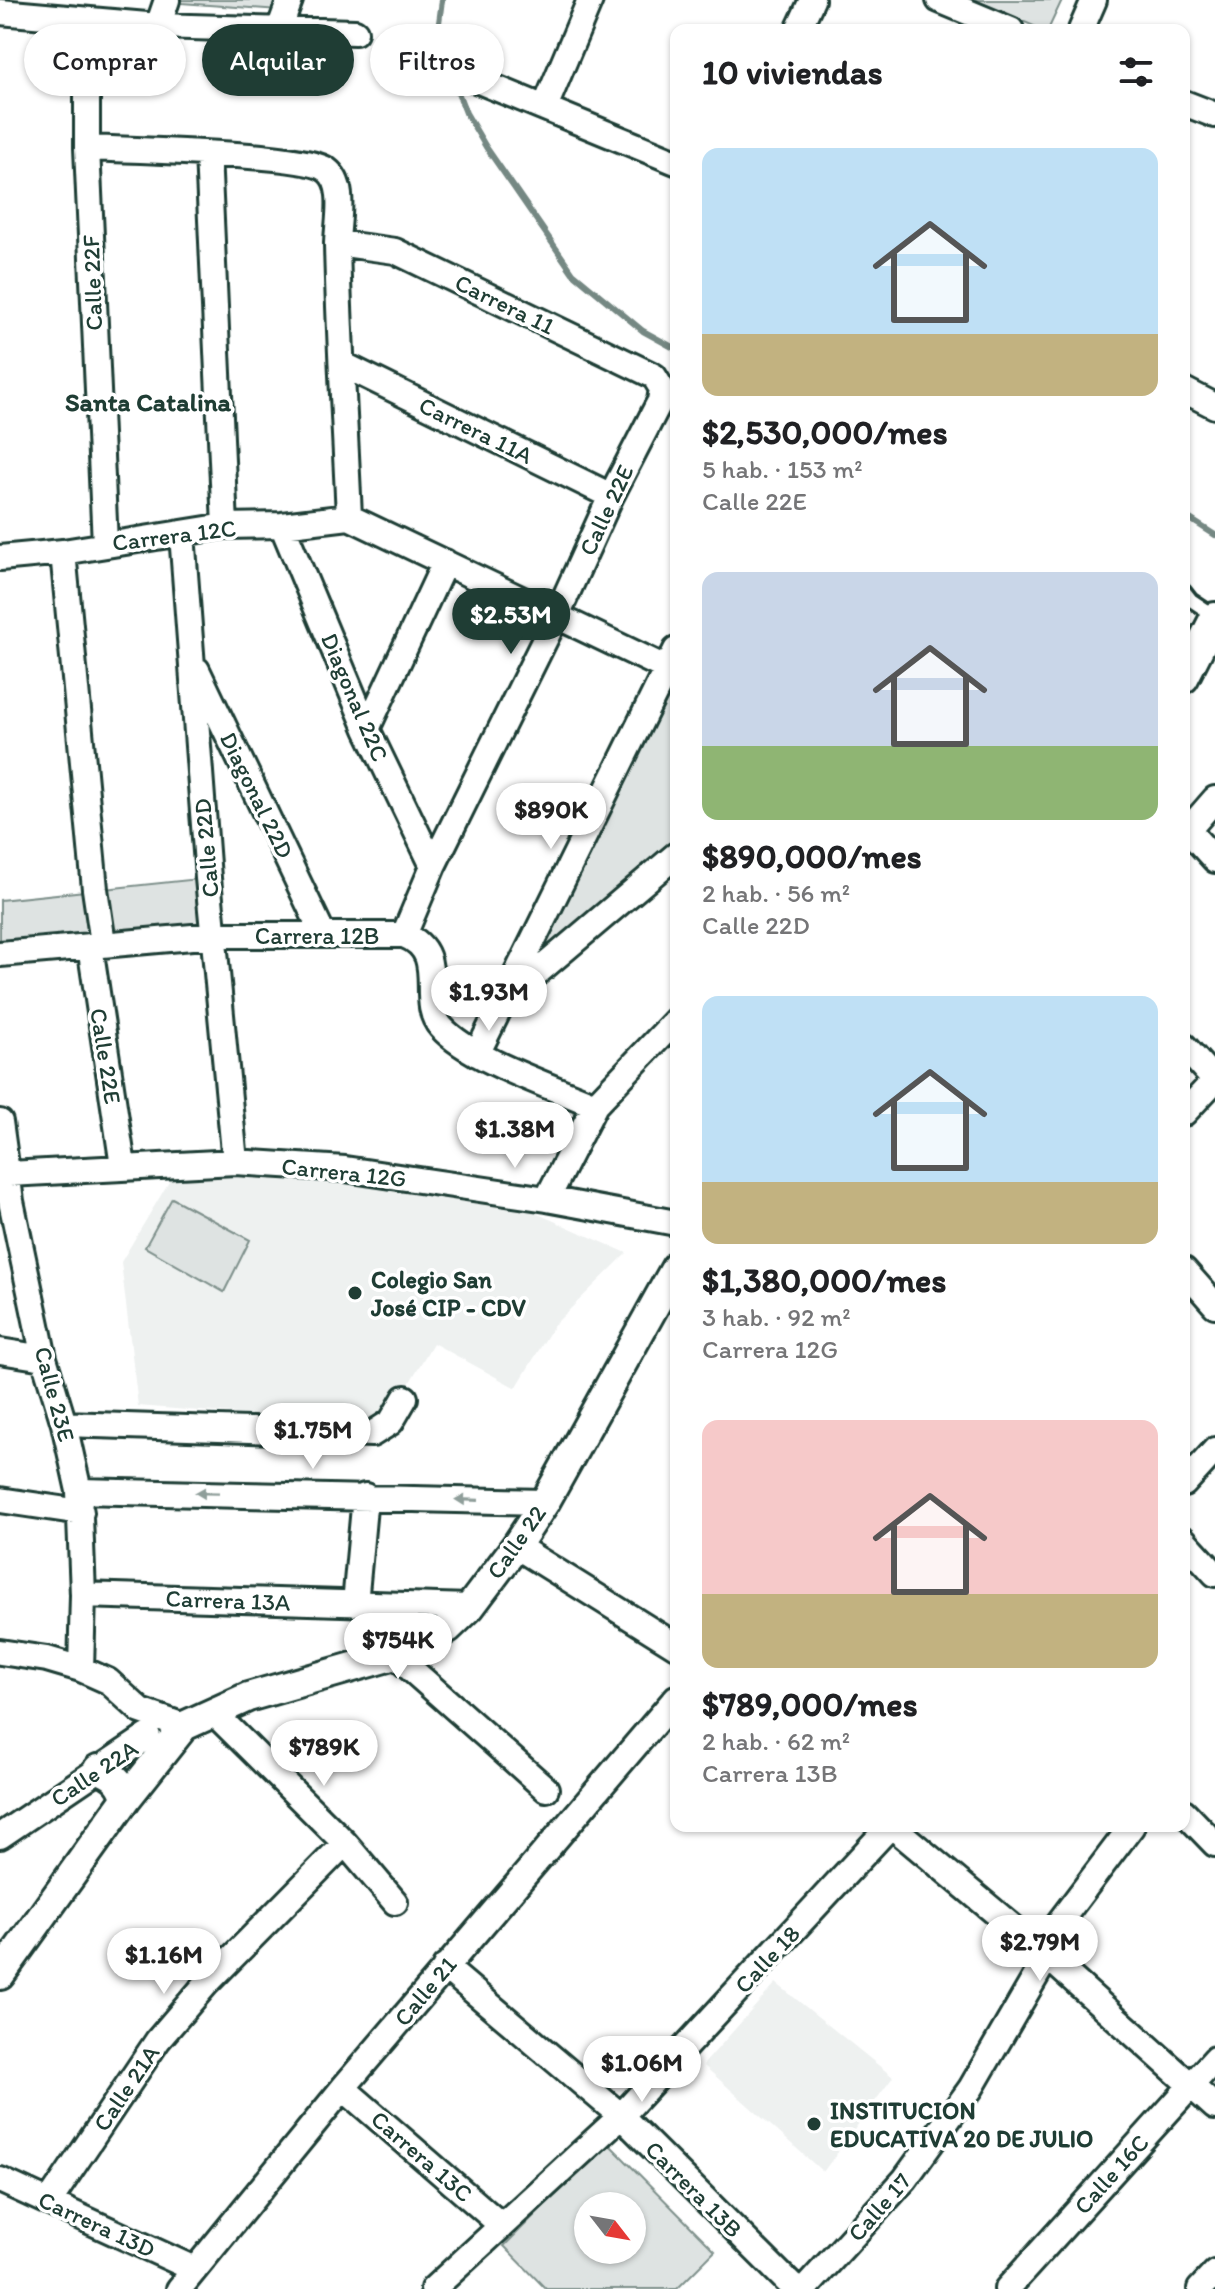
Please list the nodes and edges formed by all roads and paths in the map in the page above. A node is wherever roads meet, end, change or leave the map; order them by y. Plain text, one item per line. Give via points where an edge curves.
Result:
1 (167, 0) edge
2 (290, 0) edge
3 (590, 0) edge
4 (812, 0) edge
5 (939, 0) edge
6 (1094, 0) edge
7 (36, 8) edge
8 (0, 12) edge
9 (87, 22) junction
10 (966, 22) edge
11 (122, 24) edge
12 (159, 24) edge
13 (281, 24) edge
14 (801, 24) edge
15 (1084, 24) edge
16 (504, 91) edge
17 (1190, 105) edge
18 (545, 107) junction
19 (1215, 115) edge
20 (87, 148) junction
21 (208, 154) junction
22 (670, 159) edge
23 (337, 243) junction
24 (342, 364) junction
25 (662, 389) joint
26 (1190, 393) edge
27 (1215, 406) edge
28 (611, 496) junction
29 (349, 517) junction
30 (282, 525) junction
31 (225, 526) junction
32 (182, 534) junction
33 (105, 544) junction
34 (63, 552) junction
35 (0, 558) edge
36 (445, 562) junction
37 (1190, 599) edge
38 (557, 615) junction
39 (1215, 616) edge
40 (191, 657) junction
41 (670, 663) edge
42 (1190, 666) edge
43 (670, 670) edge
44 (367, 729) junction
45 (1215, 799) edge
46 (1190, 824) edge
47 (1190, 832) edge
48 (670, 860) edge
49 (1215, 860) edge
50 (433, 866) junction
51 (323, 934) junction
52 (215, 935) junction
53 (404, 935) junction
54 (96, 944) junction
55 (0, 954) edge
56 (505, 999) junction
57 (670, 1026) edge
58 (1190, 1053) edge
59 (477, 1054) junction
60 (1215, 1081) edge
61 (595, 1105) junction
62 (1190, 1107) edge
63 (0, 1122) edge
64 (235, 1162) junction
65 (123, 1166) junction
66 (9, 1174) junction
67 (547, 1199) junction
68 (5, 1200) edge
69 (670, 1222) edge
70 (1190, 1277) edge
71 (670, 1287) edge
72 (1215, 1305) edge
73 (0, 1351) edge
74 (44, 1358) junction
75 (405, 1398) dead end
76 (64, 1424) junction
77 (1215, 1450) edge
78 (1190, 1477) edge
79 (365, 1496) junction
80 (0, 1500) edge
81 (80, 1501) junction
82 (545, 1502) junction
83 (516, 1546) junction
84 (1190, 1547) edge
85 (1215, 1574) edge
86 (83, 1595) junction
87 (355, 1604) junction
88 (470, 1607) junction
89 (670, 1642) edge
90 (0, 1652) edge
91 (395, 1655) junction
92 (81, 1669) junction
93 (670, 1705) edge
94 (141, 1711) junction
95 (213, 1712) junction
96 (184, 1726) junction
97 (152, 1748) junction
98 (98, 1769) junction
99 (546, 1789) dead end
100 (126, 1799) junction
101 (1190, 1818) edge
102 (11, 1820) edge
103 (885, 1832) edge
104 (898, 1832) edge
105 (1128, 1832) edge
106 (0, 1836) edge
107 (345, 1843) junction
108 (1215, 1844) edge
109 (395, 1902) dead end
110 (1043, 1953) junction
111 (445, 1967) junction
112 (0, 1975) edge
113 (1215, 2059) edge
114 (1192, 2086) junction
115 (343, 2088) junction
116 (1215, 2107) edge
117 (621, 2116) junction
118 (0, 2180) edge
119 (49, 2202) junction
120 (501, 2225) junction
121 (194, 2269) junction
122 (1215, 2273) edge
123 (179, 2289) edge
124 (433, 2289) edge
125 (795, 2289) edge
126 (805, 2289) edge
127 (1007, 2289) edge
128 (1200, 2289) edge

1 - 12 street
2 - 13 street
3 - 18 street
4 - 14 street
5 - 10 street
6 - 15 street
7 - 8 street
7 - 9 street
9 - 11 street
9 - 20 street, Calle 22F
16 - 18 street
17 - 19 street
18 - 22 street
20 - 21 street
20 - 33 street, Calle 22F
21 - 23 street via 315,163 327,169 338,186
21 - 31 street
23 - 24 street
23 - 25 street, Carrera 11 via 395,251 654,376
24 - 28 street, Carrera 11A
24 - 29 street
25 - 28 street, Calle 22E
26 - 27 street
28 - 38 street, Calle 22E
29 - 30 street, Carrera 12C
29 - 36 street
30 - 31 street, Carrera 12C
30 - 44 street, Diagonal 22C
31 - 32 street, Carrera 12C
32 - 33 street, Carrera 12C
32 - 40 street, Calle 22D
33 - 34 street, Carrera 12C
34 - 35 street, Carrera 12C
34 - 54 street
36 - 38 street
36 - 44 street
37 - 39 lane
38 - 41 street
38 - 50 street, Calle 22E
39 - 42 street
40 - 51 street, Diagonal 22D
40 - 52 street, Calle 22D
43 - 56 street
44 - 50 street, Diagonal 22C
45 - 46 street
47 - 49 street
48 - 56 street
50 - 53 street, Calle 22E
51 - 52 street, Carrera 12B
51 - 53 street, Carrera 12B
52 - 54 street, Carrera 12B
52 - 64 street, Calle 22D
53 - 59 street, Carrera 12B via 416,940 429,958 439,1026
54 - 55 street, Carrera 12B
54 - 65 street, Calle 22E
56 - 59 street
57 - 61 street
58 - 60 street
59 - 61 street, Carrera 12B
60 - 62 street
61 - 67 street
63 - 66 street, Calle 23E
64 - 65 street, Carrera 12G
64 - 67 street, Carrera 12G via 345,1169
65 - 66 street, Carrera 12G
66 - 68 street, Calle 23E
67 - 69 street, Carrera 12G
68 - 74 street, Calle 23E
70 - 72 street
71 - 82 street, Calle 22
73 - 74 street
74 - 76 street, Calle 23E
75 - 76 street via 391,1422 372,1434
76 - 81 street, Calle 23E
77 - 78 street
79 -> 81 street
82 -> 79 street
79 - 87 street
80 - 81 street
81 - 86 street, Calle 23E
82 - 83 street, Calle 22
83 - 88 street, Calle 22
83 - 89 street
84 - 85 street
86 - 87 street, Carrera 13A
86 - 92 street, Calle 23E
87 - 88 street, Carrera 13A
88 - 91 street, Calle 22 via 448,1628
90 - 92 street
91 - 95 street, Calle 22
91 - 99 street
92 - 94 street via 108,1681
93 - 111 street, Calle 21
94 - 96 street
94 - 97 street
95 - 96 street, Calle 22
95 - 107 street
96 - 97 street, Calle 22
97 - 98 street, Calle 22A
97 - 100 street, Calle 22
98 - 100 street via 119,1781
98 - 102 street, Calle 22A
100 - 112 street, Calle 22
101 - 108 street
102 - 106 street, Calle 22A
103 - 117 street, Calle 18
104 - 110 street
105 - 110 street, Calle 17
107 - 109 street
107 - 119 street, Calle 21A via 158,2040
110 - 114 street
110 - 126 street, Calle 17 via 971,2088 905,2179
111 - 115 street, Calle 21
111 - 117 street, Carrera 13B
113 - 114 street, Calle 16C
114 - 116 street
114 - 127 street, Calle 16C
115 - 120 street, Carrera 13C
115 - 121 street, Calle 21
117 - 120 street, Calle 18
117 - 125 street, Carrera 13B
118 - 119 street, Carrera 13D
119 - 121 street, Carrera 13D
120 - 124 street, Calle 18
121 - 123 street, Calle 21
122 - 128 street

